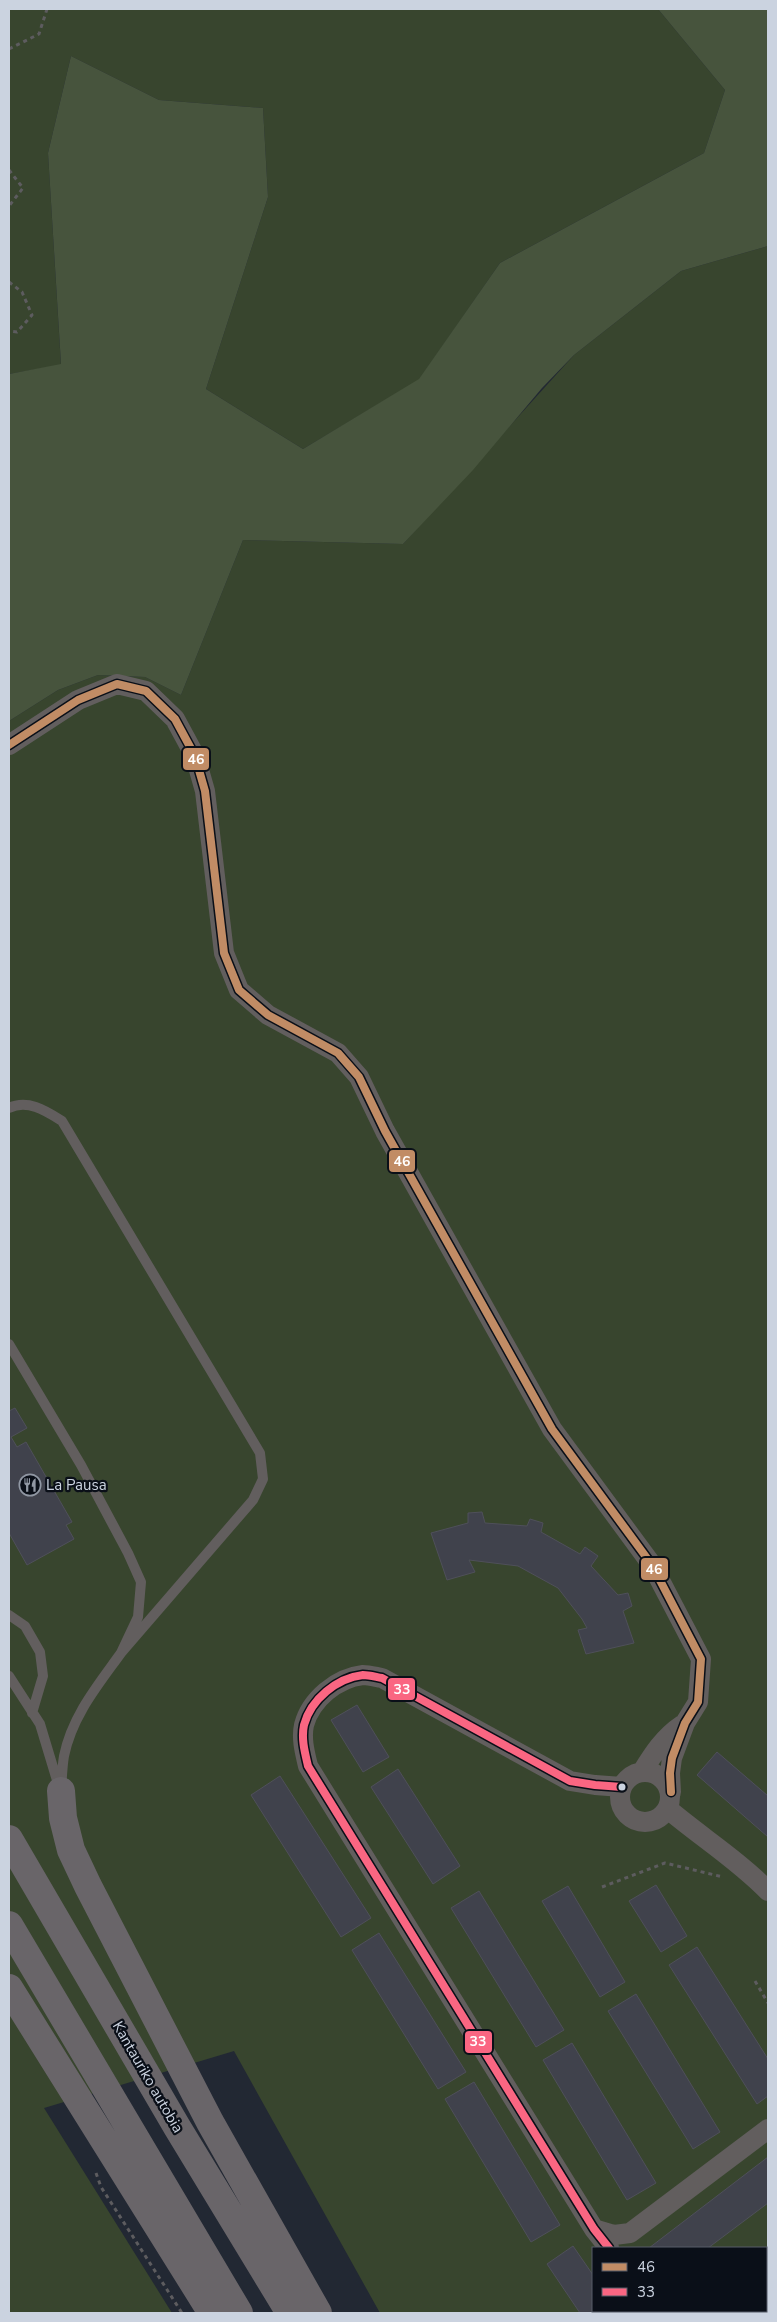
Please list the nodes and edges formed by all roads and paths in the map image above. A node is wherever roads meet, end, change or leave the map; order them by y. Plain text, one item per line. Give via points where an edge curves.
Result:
1 (47, 9) edge
2 (9, 49) edge
3 (9, 170) edge
4 (9, 206) edge
5 (9, 282) edge
6 (9, 331) edge
7 (9, 745) edge
8 (9, 1108) edge
9 (9, 1344) edge
10 (9, 1615) edge
11 (121, 1653) junction
12 (9, 1676) edge
13 (32, 1713) junction
14 (685, 1723) junction
15 (642, 1772) junction
16 (622, 1787) junction
17 (60, 1791) junction
18 (670, 1800) junction
19 (9, 1839) edge
20 (748, 1870) junction
21 (602, 1887) dead end
22 (768, 1890) edge
23 (9, 1925) edge
24 (754, 1981) dead end
25 (9, 1988) edge
26 (768, 2003) edge
27 (768, 2129) edge
28 (594, 2229) junction
29 (627, 2241) edge
30 (608, 2247) edge
31 (212, 2313) edge
32 (239, 2313) edge
33 (290, 2313) edge
34 (318, 2313) edge

1 - 2 path via 39,34
3 - 4 path via 23,188
5 - 6 path via 22,292 32,315 17,332
7 - 14 street via 78,700 117,684 146,692 175,719 195,756 205,791 224,953 239,990 268,1015 338,1053 359,1077 385,1131 552,1429 652,1566 701,1660 698,1702
8 - 11 lane via 18,1103 34,1106 62,1121 260,1453 263,1479 253,1500
9 - 11 lane via 81,1466 141,1582 138,1617
10 - 13 lane via 25,1626 40,1652 43,1676
11 - 17 lane via 84,1704 71,1731
12 - 13 lane
13 - 17 lane via 40,1724
14 - 15 street via 674,1730
14 - 18 street via 672,1758
15 - 16 street via 630,1777
15 - 18 street via 657,1774 664,1779
16 - 18 street via 621,1804 625,1812 639,1822 656,1820
16 - 28 street via 570,1781 382,1678 364,1675 343,1680 329,1688 314,1704 304,1724 303,1740 308,1766
17 - 34 highway via 71,1850 88,1886 210,2122
18 - 20 street via 693,1831
19 - 33 highway, Kantauriko autobia
20 - 21 path via 738,1881 665,1863
20 - 22 street
23 - 32 highway
24 - 26 path
25 - 31 highway
27 - 29 street
28 - 29 street
28 - 30 street

